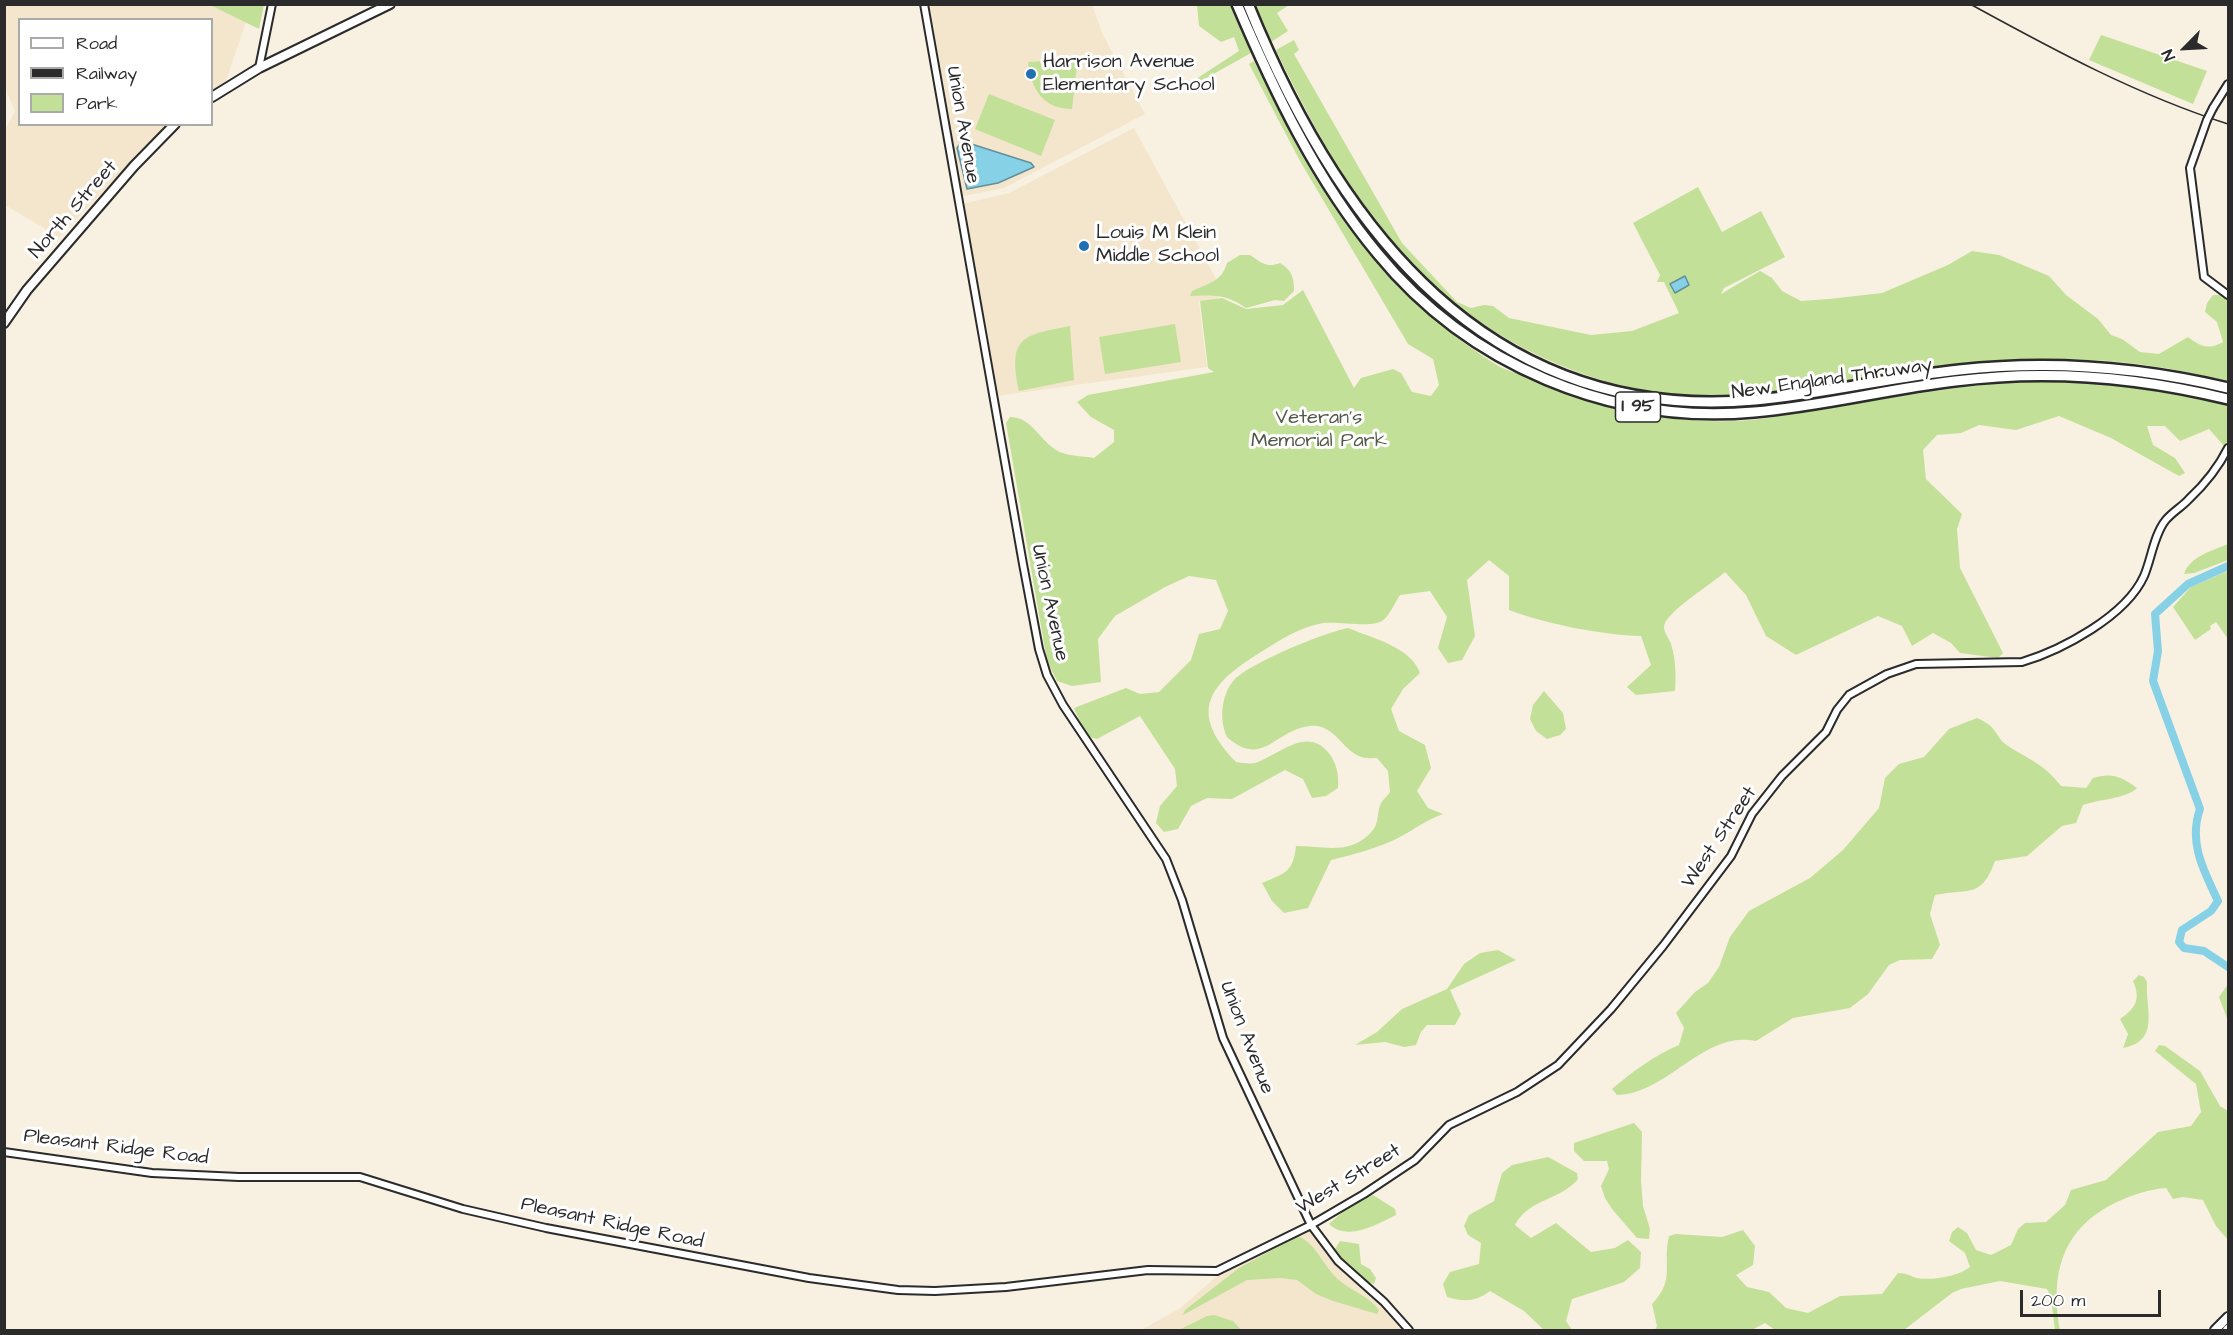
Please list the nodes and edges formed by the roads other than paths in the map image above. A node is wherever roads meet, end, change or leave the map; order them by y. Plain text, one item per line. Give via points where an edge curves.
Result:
1 (272, 4) edge
2 (390, 4) edge
3 (924, 4) edge
4 (1237, 4) edge
5 (1248, 4) edge
6 (259, 68) junction
7 (2229, 84) edge
8 (213, 97) edge
9 (173, 126) edge
10 (2229, 295) edge
11 (4, 323) edge
12 (2229, 388) edge
13 (2229, 399) edge
14 (2229, 448) edge
15 (4, 1152) edge
16 (1312, 1226) junction
17 (1217, 1271) joint
18 (2229, 1317) edge
19 (1409, 1330) edge
20 (2215, 1330) edge

1 - 6 street
2 - 6 main road
3 - 16 street, Union Avenue via 1025,576 1047,675 1166,859 1223,1038
4 - 13 highway, New England Thruway / I 95 via 1269,77 1302,138 1376,253 1411,291 1464,334 1507,361 1554,383 1636,406 1703,414 1771,410 1940,382 2025,375 2128,380
5 - 12 highway, New England Thruway / I 95 via 1312,134 1389,249 1424,287 1464,320 1508,348 1554,370 1628,393 1706,402 1766,399 1943,372 2020,366 2131,370
6 - 8 main road
7 - 10 street, bridge via 2207,120 2190,175 2204,277
9 - 11 main road, North Street via 27,290
14 - 16 street, West Street via 2162,526 2143,578 2131,597 2088,630 2048,653 2022,662 1916,664 1887,674 1850,695 1826,732 1782,776 1752,814 1731,856 1669,938 1611,1009 1558,1065 1517,1092 1449,1125 1399,1173
15 - 17 street, Pleasant Ridge Road via 154,1173 360,1177 463,1209 546,1228 809,1278 898,1290 1006,1287 1148,1270
16 - 17 street, West Street
16 - 19 street, Union Avenue via 1338,1261
18 - 20 main road

